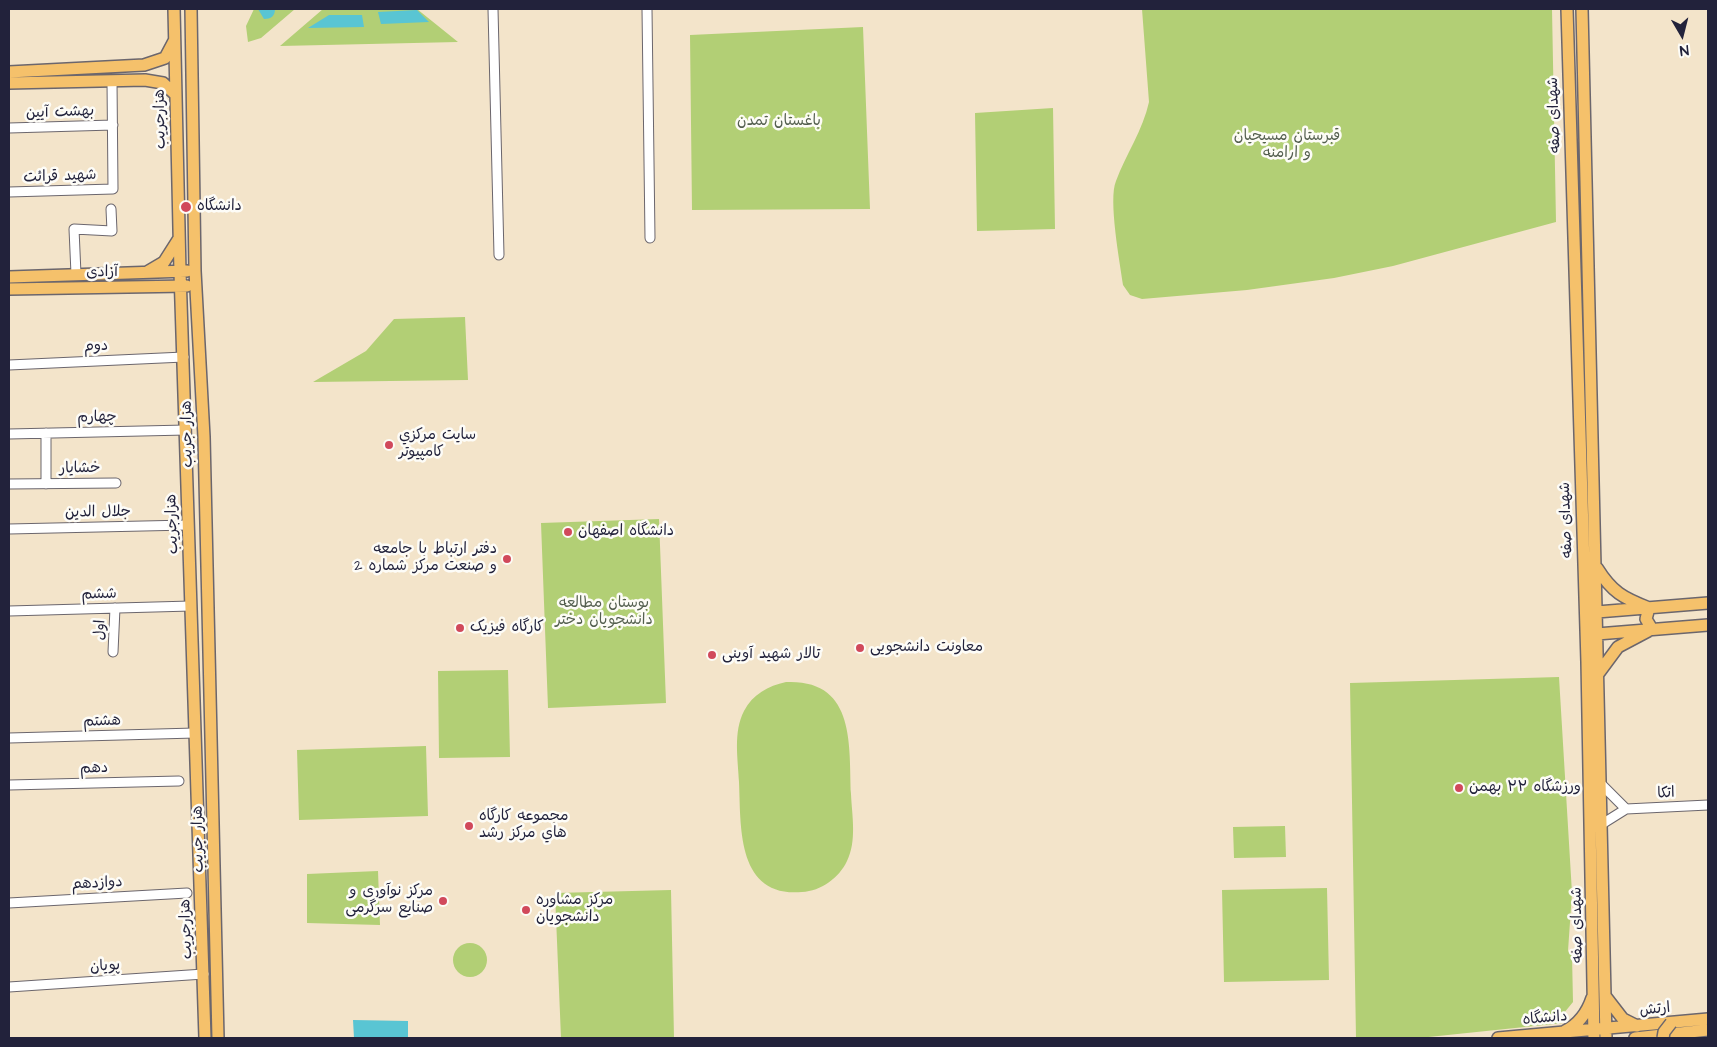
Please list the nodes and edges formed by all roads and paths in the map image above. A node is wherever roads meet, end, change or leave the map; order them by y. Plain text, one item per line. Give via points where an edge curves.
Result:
1 (174, 9) edge
2 (190, 9) edge
3 (493, 9) edge
4 (647, 9) edge
5 (1567, 9) edge
6 (1582, 9) edge
7 (175, 39) junction
8 (1583, 40) junction
9 (1568, 41) junction
10 (9, 72) edge
11 (31, 77) junction
12 (112, 81) junction
13 (9, 83) edge
14 (176, 95) junction
15 (113, 125) junction
16 (9, 128) edge
17 (9, 192) edge
18 (111, 209) dead end
19 (179, 238) junction
20 (650, 238) dead end
21 (499, 255) dead end
22 (194, 271) junction
23 (180, 272) junction
24 (145, 273) junction
25 (76, 274) junction
26 (9, 277) edge
27 (195, 286) junction
28 (180, 287) junction
29 (9, 289) edge
30 (184, 357) junction
31 (9, 365) edge
32 (186, 430) junction
33 (46, 433) junction
34 (9, 434) edge
35 (116, 483) dead end
36 (9, 484) edge
37 (46, 484) junction
38 (188, 524) junction
39 (9, 529) edge
40 (1596, 567) junction
41 (208, 599) junction
42 (191, 603) junction
43 (1708, 603) edge
44 (115, 608) junction
45 (1649, 608) junction
46 (9, 611) edge
47 (1597, 612) junction
48 (1586, 623) junction
49 (1708, 625) edge
50 (1652, 630) junction
51 (1597, 634) junction
52 (114, 652) dead end
53 (1598, 674) junction
54 (195, 733) junction
55 (9, 738) edge
56 (179, 780) dead end
57 (1601, 784) junction
58 (9, 785) edge
59 (1708, 805) edge
60 (1626, 809) junction
61 (1602, 824) junction
62 (188, 893) dead end
63 (9, 903) edge
64 (216, 916) junction
65 (202, 917) junction
66 (204, 974) junction
67 (9, 987) edge
68 (1600, 993) junction
69 (1708, 1019) edge
70 (1671, 1023) junction
71 (1642, 1027) junction
72 (1708, 1030) edge
73 (1564, 1032) junction
74 (1600, 1034) edge
75 (1525, 1037) edge
76 (206, 1038) edge
77 (218, 1038) edge
78 (1498, 1038) edge
79 (1635, 1038) edge
80 (1663, 1038) edge

1 - 7 main road, هزارجریب
2 - 22 main road, هزار جریب
3 - 21 street
4 - 20 street
5 - 9 main road, شهدای صفه
6 - 8 main road, شهدای صفه
7 - 11 main road via 165,58 144,65
7 - 14 main road, هزارجریب
8 - 9 main road
8 - 40 main road, شهدای صفه
9 - 48 main road, شهدای صفه
10 - 11 main road
11 - 12 main road
11 - 13 main road
12 - 14 main road via 163,83
12 - 15 street
14 - 19 main road, هزارجریب
15 - 16 street, بهشت آیین
15 - 17 street, شهید قرائت via 113,189
18 - 25 street via 112,231 74,230
19 - 23 main road, هزارجریب
19 - 24 main road via 164,262
22 - 23 main road, آزادی
22 - 27 main road, هزار جریب
23 - 24 main road, آزادی
23 - 28 main road, هزارجریب
24 - 25 main road, آزادی
25 - 26 main road, آزادی
27 - 28 main road, آزادی
27 - 41 main road, هزار جریب via 202,381
28 - 29 main road, آزادی
28 - 30 main road, هزارجریب
30 - 31 street, دوم
30 - 32 main road, هزارجریب
32 - 33 street, چهارم
32 - 38 main road, هزارجریب
33 - 34 street, چهارم
33 - 37 street, خشایار
35 - 37 street, خشایار
36 - 37 street, خشایار
38 - 39 street, جلال الدین
38 - 42 main road, هزارجریب
40 - 45 main road via 1609,588
40 - 47 main road, شهدای صفه
41 - 42 main road
41 - 64 main road, هزار جریب
42 - 44 street, ششم
42 - 54 main road, هزارجریب
43 - 45 main road
44 - 46 street, ششم
44 - 52 street, اول
45 - 47 main road
45 - 50 main road via 1646,619
47 - 48 main road
47 - 51 main road, شهدای صفه
48 - 51 main road
48 - 68 main road, شهدای صفه
49 - 50 main road
50 - 51 main road
50 - 53 main road via 1618,646
51 - 53 main road, شهدای صفه
53 - 57 main road, شهدای صفه
54 - 55 street, هشتم
54 - 65 main road, هزارجریب
56 - 58 street, دهم
57 - 60 street
57 - 61 main road, شهدای صفه
59 - 60 street, اتکا
60 - 61 street
61 - 68 main road, شهدای صفه
62 - 63 street, دوازدهم
64 - 65 main road
64 - 77 main road, هزار جریب
65 - 66 main road, هزارجریب
66 - 67 street, پویان
66 - 76 main road, هزارجریب
68 - 71 main road via 1622,1019
68 - 73 main road via 1582,1018
68 - 74 main road, شهدای صفه
69 - 70 main road, ارتش
70 - 71 main road, ارتش
70 - 80 main road, bridge
71 - 74 main road, ارتش
72 - 79 main road
73 - 74 main road, دانشگاه
73 - 75 main road, دانشگاه
75 - 78 main road, دانشگاه

